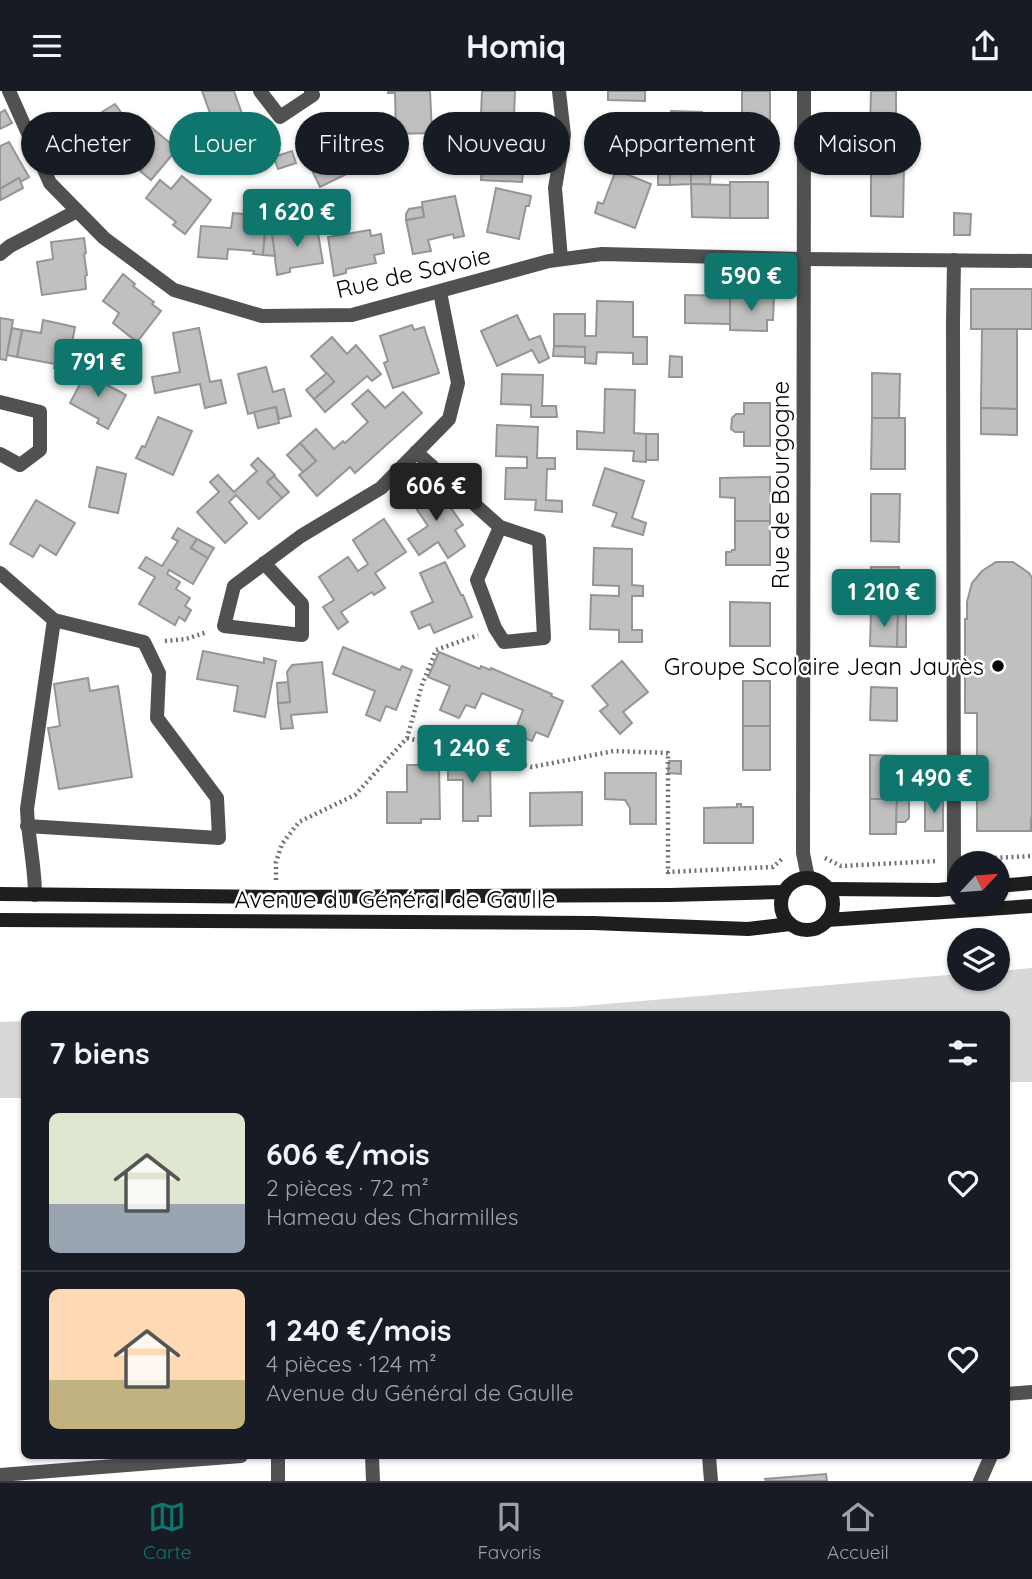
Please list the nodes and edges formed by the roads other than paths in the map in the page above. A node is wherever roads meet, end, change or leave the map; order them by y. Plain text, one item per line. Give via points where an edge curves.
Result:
1 (9, 91) edge
2 (260, 91) edge
3 (310, 91) edge
4 (559, 91) edge
5 (804, 91) edge
6 (77, 211) junction
7 (0, 254) edge
8 (561, 259) junction
9 (803, 260) junction
10 (954, 260) junction
11 (1032, 261) edge
12 (440, 292) junction
13 (0, 402) edge
14 (416, 452) junction
15 (0, 454) edge
16 (500, 527) junction
17 (264, 563) junction
18 (0, 573) edge
19 (54, 621) junction
20 (27, 826) junction
21 (954, 851) edge
22 (808, 878) junction
23 (1032, 883) edge
24 (1010, 885) edge
25 (947, 888) edge
26 (828, 889) junction
27 (784, 892) junction
28 (0, 894) edge
29 (35, 895) junction
30 (1032, 906) edge
31 (0, 920) edge
32 (827, 920) junction
33 (790, 924) junction
34 (1032, 1392) edge
35 (1010, 1394) edge
36 (203, 1459) edge
37 (278, 1459) edge
38 (372, 1459) edge
39 (709, 1459) edge
40 (990, 1459) edge
41 (0, 1475) edge
42 (278, 1481) edge
43 (373, 1481) edge
44 (710, 1481) edge
45 (980, 1481) edge

1 - 6 street, Rue de Savoie via 50,183
2 - 3 street via 280,117 313,95
4 - 8 street via 564,135 555,188
5 - 9 street, Rue de Bourgogne
6 - 7 street
6 - 12 street, Rue de Savoie via 104,238 174,289 262,316 352,315
8 - 9 street, Rue de Savoie via 602,254
8 - 12 street, Rue de Savoie
9 - 10 street, Rue de Savoie
9 - 22 street, Rue de Bourgogne via 803,853
10 - 11 street, Rue de Savoie
10 - 21 street
12 - 14 street via 458,383 449,419
13 - 15 street via 40,412 40,450 20,465
14 - 16 street
14 - 17 street via 381,488
16 - 16 street via 477,580 495,628 504,642 544,638 539,540
17 - 17 street via 234,586 224,626 302,635 302,604
18 - 19 street
19 - 20 street
19 - 20 street via 144,642 159,673 157,718 217,798 219,838
20 - 29 street
22 - 26 main road
22 - 27 main road via 791,883
23 - 24 main road
25 - 26 main road
26 - 32 main road via 832,908
27 - 29 main road, Avenue du Général de Gaulle
27 - 33 main road via 782,912
28 - 29 main road, Avenue du Général de Gaulle
30 - 32 main road
31 - 33 main road, Avenue du Général de Gaulle via 579,923 748,929
32 - 33 main road via 810,930
34 - 35 street
36 - 41 street
37 - 42 street
38 - 43 street
39 - 44 street
40 - 45 street

